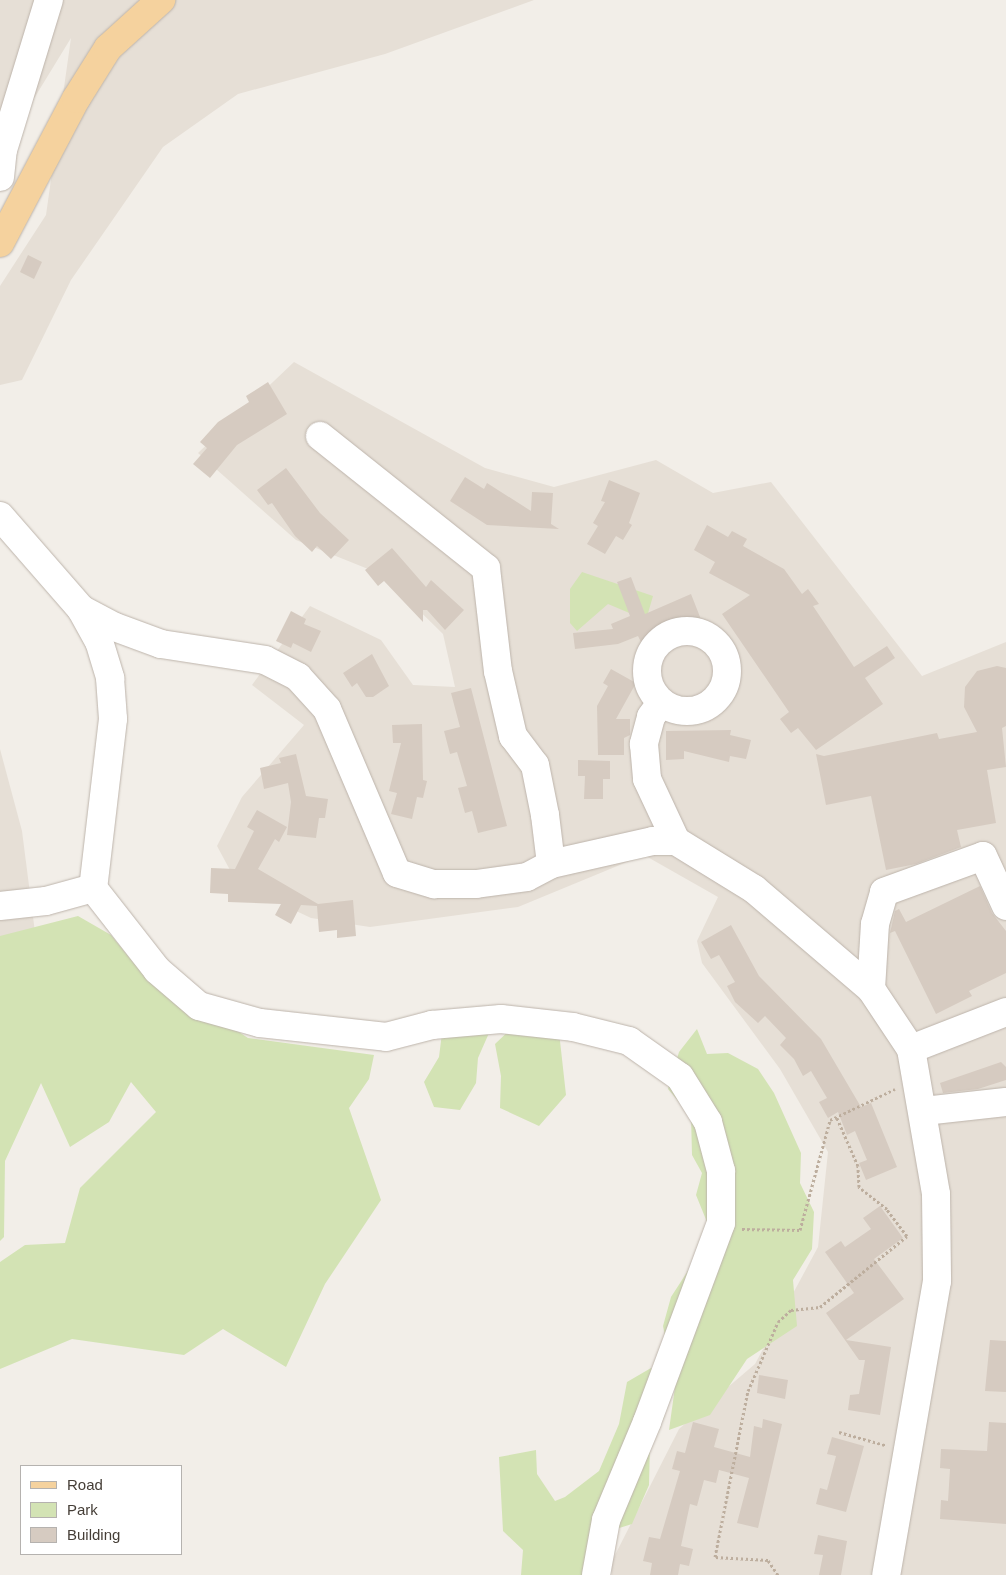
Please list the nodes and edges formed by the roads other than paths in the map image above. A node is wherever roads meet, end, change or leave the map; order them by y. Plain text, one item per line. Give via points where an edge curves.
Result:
1 (49, 0) edge
2 (161, 0) edge
3 (0, 177) edge
4 (0, 243) edge
5 (320, 436) dead end
6 (0, 516) edge
7 (81, 609) junction
8 (661, 703) dead end
9 (676, 841) junction
10 (551, 864) junction
11 (93, 888) junction
12 (0, 906) edge
13 (1006, 906) edge
14 (871, 989) junction
15 (1006, 1012) edge
16 (911, 1049) junction
17 (1006, 1102) edge
18 (924, 1111) junction
19 (596, 1575) edge
20 (886, 1575) edge

1 - 3 street via 3,150
2 - 4 main road via 108,48 76,100
5 - 10 street via 486,568 498,671 513,736 535,764 546,815
6 - 7 street
7 - 10 street via 115,628 161,644 265,660 298,677 327,710 396,873 434,884 476,884 527,877
7 - 11 street via 99,641 110,678 113,719
8 - 9 street via 651,717 644,744 647,779
9 - 10 street via 654,841
9 - 14 street via 754,889
11 - 12 street via 46,901
11 - 19 street via 157,970 199,1006 260,1023 386,1037 432,1026 501,1019 574,1027 629,1041 680,1077 708,1122 721,1171 719,1229 606,1520
13 - 14 street via 983,856 884,892 875,924
14 - 16 street
15 - 16 street
16 - 18 street
17 - 18 street
18 - 20 street via 936,1194 937,1281 910,1452

